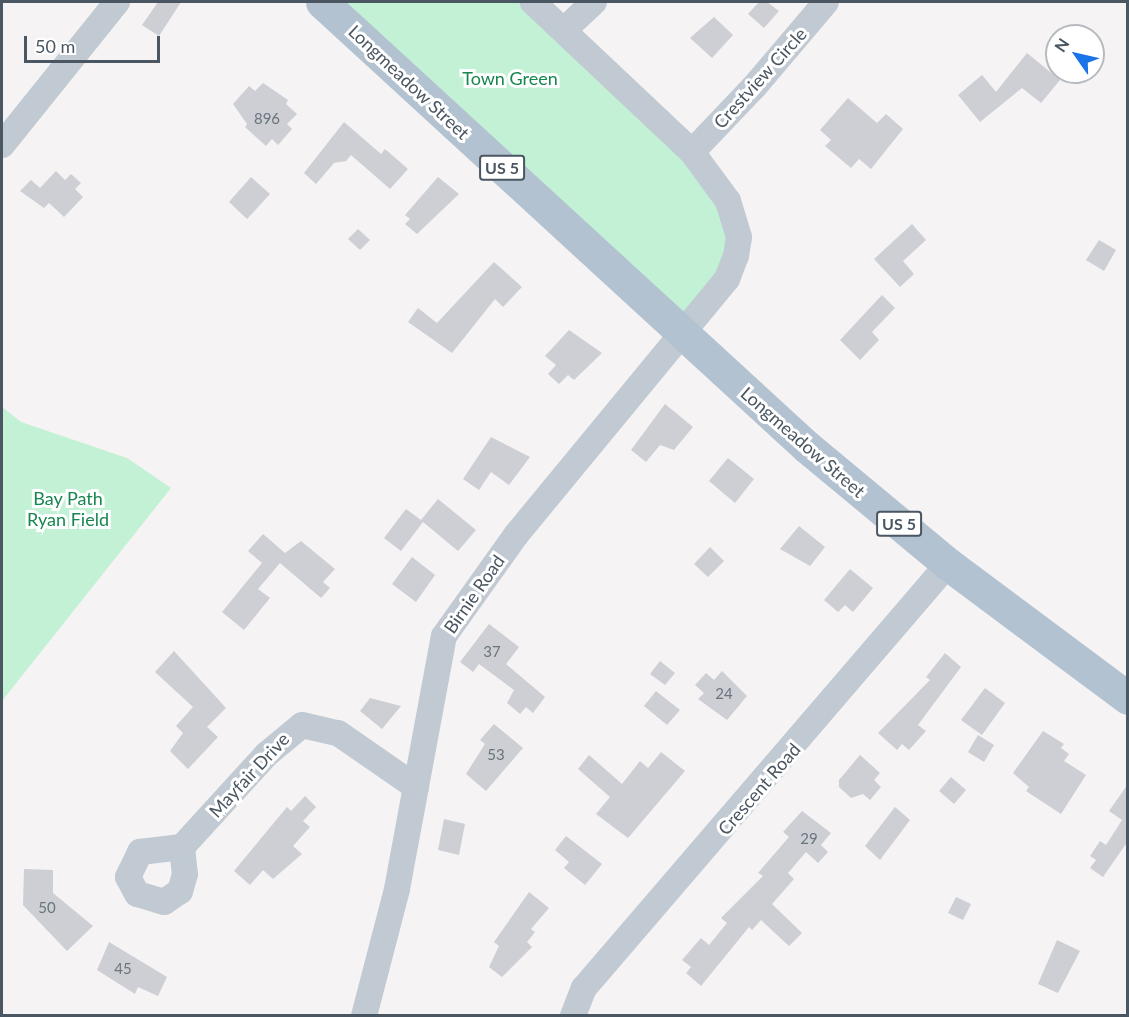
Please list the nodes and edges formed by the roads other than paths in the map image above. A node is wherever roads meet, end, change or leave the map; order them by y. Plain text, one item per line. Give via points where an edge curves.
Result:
1 (117, 2) edge
2 (322, 2) edge
3 (533, 2) edge
4 (594, 2) edge
5 (826, 2) edge
6 (564, 30) junction
7 (2, 145) edge
8 (692, 152) junction
9 (681, 335) junction
10 (948, 564) junction
11 (1128, 698) edge
12 (416, 787) junction
13 (182, 847) dead end
14 (364, 1016) edge
15 (573, 1016) edge

1 - 7 street
2 - 9 main road, Longmeadow Street / US 5
3 - 6 street
4 - 6 street
5 - 8 street, Crestview Circle
6 - 8 street
8 - 9 street via 728,201 739,237 727,279
9 - 10 main road, Longmeadow Street / US 5
9 - 12 street, Birnie Road via 502,553 448,628 435,668
10 - 11 main road, Longmeadow Street / US 5
10 - 15 street, Crescent Road via 584,988
12 - 13 street, Mayfair Drive via 338,733 302,725 267,754
12 - 14 street, Birnie Road via 397,889

